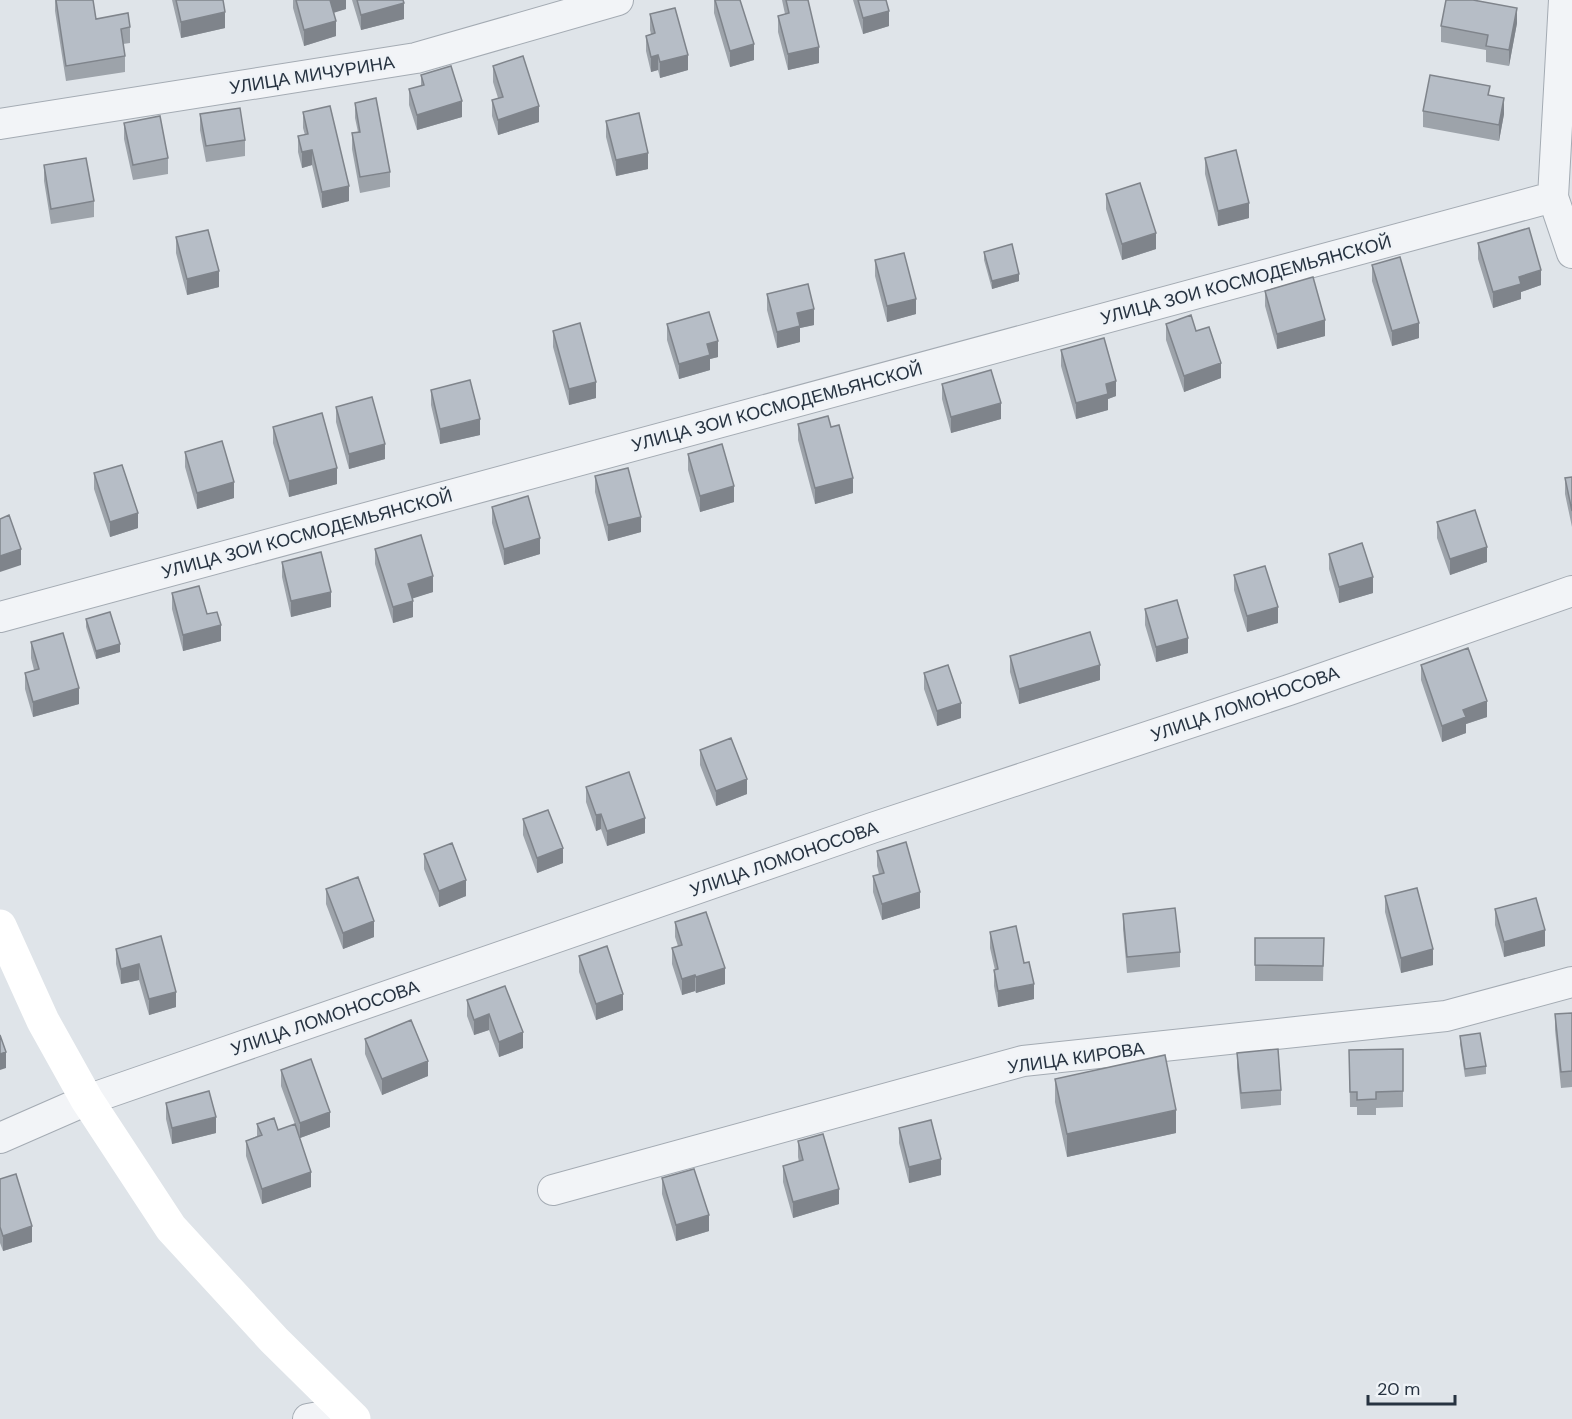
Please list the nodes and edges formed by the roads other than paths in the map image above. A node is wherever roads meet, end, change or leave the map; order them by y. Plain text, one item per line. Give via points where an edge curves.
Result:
1 (618, 0) edge
2 (1564, 0) edge
3 (0, 124) edge
4 (1553, 198) junction
5 (1572, 253) edge
6 (1572, 591) edge
7 (0, 617) edge
8 (0, 926) edge
9 (1572, 982) edge
10 (87, 1100) junction
11 (0, 1138) edge
12 (553, 1190) dead end
13 (350, 1415) edge
14 (308, 1419) edge

1 - 3 street, УЛИЦА МИЧУРИНА via 417,58
2 - 4 street
4 - 5 street
4 - 7 street, УЛИЦА ЗОИ КОСМОДЕМЬЯНСКОЙ
6 - 10 street, УЛИЦА ЛОМОНОСОВА
8 - 10 main road via 43,1021
9 - 12 street, УЛИЦА КИРОВА via 1446,1016 1023,1061
10 - 11 street, УЛИЦА ЛОМОНОСОВА
10 - 13 main road via 171,1228 274,1340
13 - 14 street

